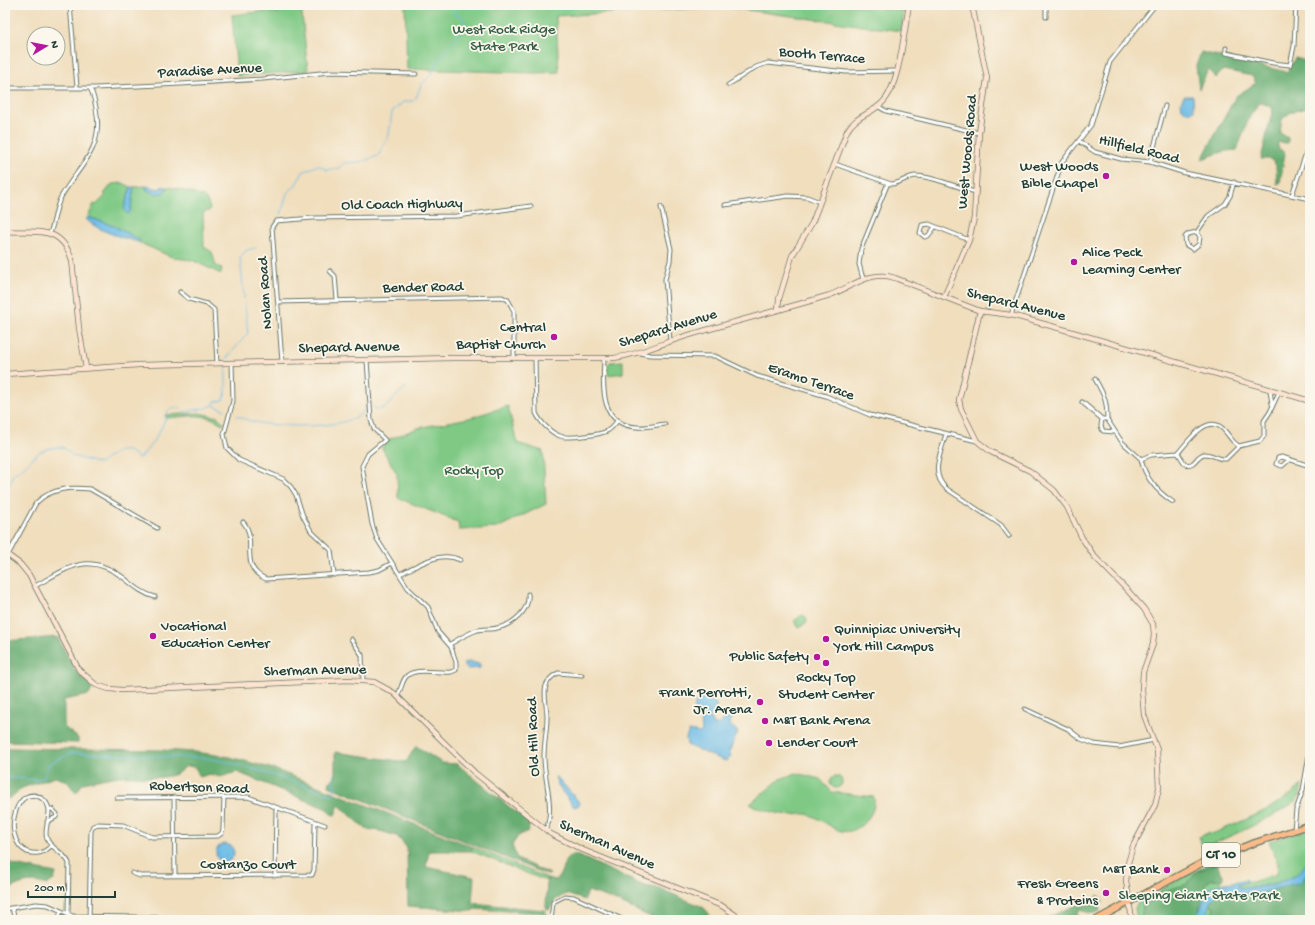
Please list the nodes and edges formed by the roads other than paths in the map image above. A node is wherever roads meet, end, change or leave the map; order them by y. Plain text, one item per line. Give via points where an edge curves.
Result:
1 (70, 5) edge
2 (909, 5) edge
3 (972, 5) edge
4 (1046, 5) edge
5 (1155, 5) edge
6 (1296, 5) edge
7 (1046, 17) dead end
8 (1226, 48) dead end
9 (897, 71) junction
10 (416, 74) dead end
11 (728, 86) dead end
12 (77, 87) junction
13 (5, 88) edge
14 (90, 88) junction
15 (879, 106) junction
16 (1165, 106) dead end
17 (979, 133) junction
18 (1079, 141) junction
19 (1310, 141) edge
20 (1150, 162) junction
21 (835, 164) junction
22 (1234, 182) junction
23 (888, 183) junction
24 (976, 192) junction
25 (1292, 195) junction
26 (1310, 199) edge
27 (820, 202) junction
28 (726, 205) dead end
29 (531, 206) dead end
30 (661, 207) dead end
31 (273, 223) joint
32 (935, 227) junction
33 (5, 231) edge
34 (1197, 232) junction
35 (50, 233) junction
36 (969, 240) junction
37 (330, 271) dead end
38 (863, 279) junction
39 (180, 292) dead end
40 (944, 297) junction
41 (337, 300) junction
42 (278, 302) junction
43 (778, 310) junction
44 (980, 311) junction
45 (1011, 315) junction
46 (670, 341) junction
47 (639, 352) junction
48 (514, 358) junction
49 (535, 358) junction
50 (604, 358) junction
51 (367, 360) junction
52 (282, 362) junction
53 (217, 363) junction
54 (232, 363) junction
55 (86, 368) junction
56 (5, 374) edge
57 (1095, 379) dead end
58 (1270, 390) junction
59 (1279, 392) junction
60 (1310, 401) edge
61 (1082, 402) dead end
62 (1272, 404) junction
63 (1102, 419) junction
64 (1107, 419) junction
65 (618, 420) junction
66 (665, 424) dead end
67 (1114, 432) junction
68 (946, 434) junction
69 (977, 441) junction
70 (1239, 446) junction
71 (1178, 453) junction
72 (1141, 458) junction
73 (1289, 460) dead end
74 (1310, 466) edge
75 (1173, 502) dead end
76 (243, 522) dead end
77 (157, 528) dead end
78 (1009, 536) dead end
79 (7, 554) edge
80 (460, 560) dead end
81 (392, 563) junction
82 (400, 574) junction
83 (334, 575) junction
84 (35, 586) junction
85 (528, 594) dead end
86 (155, 597) dead end
87 (351, 639) dead end
88 (450, 644) junction
89 (582, 675) dead end
90 (363, 680) junction
91 (397, 696) junction
92 (1025, 709) dead end
93 (1154, 740) junction
94 (1310, 749) edge
95 (174, 797) junction
96 (224, 797) junction
97 (117, 798) dead end
98 (276, 808) junction
99 (49, 809) junction
100 (10, 816) dead end
101 (48, 822) junction
102 (315, 823) junction
103 (325, 826) dead end
104 (1310, 826) edge
105 (546, 830) junction
106 (1294, 830) junction
107 (8, 831) dead end
108 (175, 837) junction
109 (52, 846) junction
110 (132, 872) dead end
111 (176, 876) junction
112 (275, 876) junction
113 (1129, 902) junction
114 (12, 908) junction
115 (5, 909) edge
116 (61, 911) junction
117 (68, 915) junction
118 (89, 918) edge
119 (127, 918) edge
120 (15, 920) edge
121 (58, 920) edge
122 (198, 920) edge
123 (551, 920) edge
124 (624, 920) edge
125 (743, 920) edge
126 (1096, 920) edge
127 (1132, 920) edge

1 - 12 street
2 - 9 main road
3 - 17 main road, West Woods Road via 987,78
4 - 7 street
5 - 18 street via 1110,62 1093,119
6 - 8 street via 1294,46 1290,65 1226,53
9 - 11 street, Booth Terrace via 846,72 768,63 756,67
9 - 15 main road via 890,92
10 - 14 street, Paradise Avenue via 330,72 244,81
12 - 13 street, Paradise Avenue
12 - 14 street, Paradise Avenue
14 - 35 street via 98,122 96,140 86,162 59,201
15 - 17 street via 886,111
15 - 21 main road via 851,124
16 - 20 street
17 - 24 main road, West Woods Road
18 - 20 street, Hillfield Road via 1090,149 1104,154 1121,159
18 - 45 street, Hillfield Road via 1066,155 1059,168
19 - 25 street
20 - 22 street, Hillfield Road
21 - 23 street
21 - 27 main road
22 - 25 street, Hillfield Road
22 - 34 street via 1225,204 1208,216
23 - 24 street via 895,184 908,177 919,176
23 - 38 street via 861,249 859,264
24 - 36 main road, West Woods Road
25 - 26 street, Hillfield Road
27 - 28 street via 807,197 788,196
27 - 43 main road via 808,230 792,256
29 - 31 street, Old Coach Highway via 457,216 313,218 280,220
30 - 46 street via 671,249 665,279
31 - 42 street, Nolan Road
32 - 32 street via 929,224 922,225 920,233 928,236
32 - 36 street
33 - 35 main road
34 - 34 street via 1185,237 1189,247 1193,248 1199,244 1200,237
35 - 55 main road via 69,251 72,260
36 - 40 main road, West Woods Road
37 - 41 street via 335,276
38 - 40 main road, Shepard Avenue via 886,275
38 - 43 main road, Shepard Avenue via 837,293
39 - 53 street via 190,299 211,306 214,310
40 - 44 main road, Shepard Avenue
41 - 42 street, Bender Road
41 - 48 street, Bender Road via 502,297 508,300 514,311
42 - 52 street, Nolan Road
43 - 46 main road, Shepard Avenue
44 - 45 main road, Shepard Avenue
44 - 69 main road via 959,400
45 - 58 main road, Shepard Avenue
46 - 47 main road, Shepard Avenue
47 - 50 main road, Shepard Avenue via 622,357
47 - 68 street, Eramo Terrace via 650,355 715,356 757,376 826,396 870,415
48 - 49 main road, Shepard Avenue
48 - 51 main road, Shepard Avenue
49 - 50 main road, Shepard Avenue
49 - 65 street via 536,413 555,434 568,437 602,432 611,428
50 - 65 street via 605,402 611,414
51 - 52 main road, Shepard Avenue
51 - 81 street via 371,420 374,429 385,440 368,454 362,471 373,529
52 - 54 main road, Shepard Avenue
53 - 54 main road, Shepard Avenue
53 - 55 main road, Shepard Avenue
54 - 83 street via 233,401 224,434 227,448 239,460 283,479 291,487 311,530 331,550
55 - 56 main road, Shepard Avenue
57 - 64 street via 1105,397
58 - 59 main road, Shepard Avenue
58 - 62 street
59 - 60 main road, Shepard Avenue
59 - 62 street
61 - 63 street
62 - 70 street via 1264,421 1263,439
63 - 64 street
63 - 67 street via 1103,431
64 - 67 street
65 - 66 street via 635,427
67 - 72 street
68 - 69 street, Eramo Terrace
68 - 78 street via 936,472 940,482 1001,525
69 - 93 main road via 991,452 1030,471 1054,490 1067,507 1094,556 1152,620 1152,649 1143,672 1142,690 1144,715
70 - 71 street via 1226,459 1205,454 1189,465 1185,464
70 - 71 street via 1233,443 1222,428 1207,425
71 - 72 street
72 - 75 street via 1143,469 1156,490
73 - 74 street
76 - 83 street via 248,530 250,563 260,577 274,579
77 - 79 street via 90,489 52,491 36,503
79 - 84 main road, Sherman Avenue via 24,569
80 - 82 street via 440,556
81 - 82 street
81 - 83 street via 374,572
82 - 88 street via 408,588 428,607 438,632
84 - 86 street via 72,566 97,564 115,571 146,595
84 - 90 main road, Sherman Avenue via 79,670 103,688 122,690
85 - 88 street via 523,611 508,624 475,631
87 - 90 street via 362,655
88 - 91 street via 456,670 448,673 410,673
89 - 105 street, Old Hill Road via 558,673 550,680 544,691 547,719 544,764 549,802
90 - 91 main road, Sherman Avenue via 379,684
91 - 105 main road, Sherman Avenue via 466,765
92 - 93 street via 1094,744 1119,747
93 - 113 main road via 1159,788 1154,806 1129,856 1126,877
94 - 106 street
95 - 96 street, Robertson Road
95 - 97 street, Robertson Road
95 - 108 street
96 - 98 street, Robertson Road via 248,798
96 - 108 street via 222,833 218,836
98 - 102 street, Robertson Road
98 - 112 street
99 - 100 street via 40,798 26,796 18,802
99 - 101 street
99 - 101 street via 57,814
101 - 109 street via 45,831
102 - 103 street, Robertson Road
102 - 112 street, Costanzo Court via 312,875
104 - 106 highway, CT 10
105 - 125 main road, Sherman Avenue via 574,846 726,908
106 - 113 highway, CT 10 via 1243,846 1202,863
107 - 109 street via 13,841 28,852 44,853
108 - 111 street
108 - 118 street via 152,837 123,825 93,826
109 - 117 street via 65,856 69,863
110 - 111 street, Costanzo Court via 140,876
111 - 112 street, Costanzo Court
113 - 126 highway, CT 10
113 - 127 main road
114 - 115 street
114 - 116 street via 36,904 48,905
114 - 120 street
116 - 117 street
116 - 121 street
117 - 118 street
118 - 119 street
119 - 122 street
123 - 124 street via 553,902 565,896 574,897

